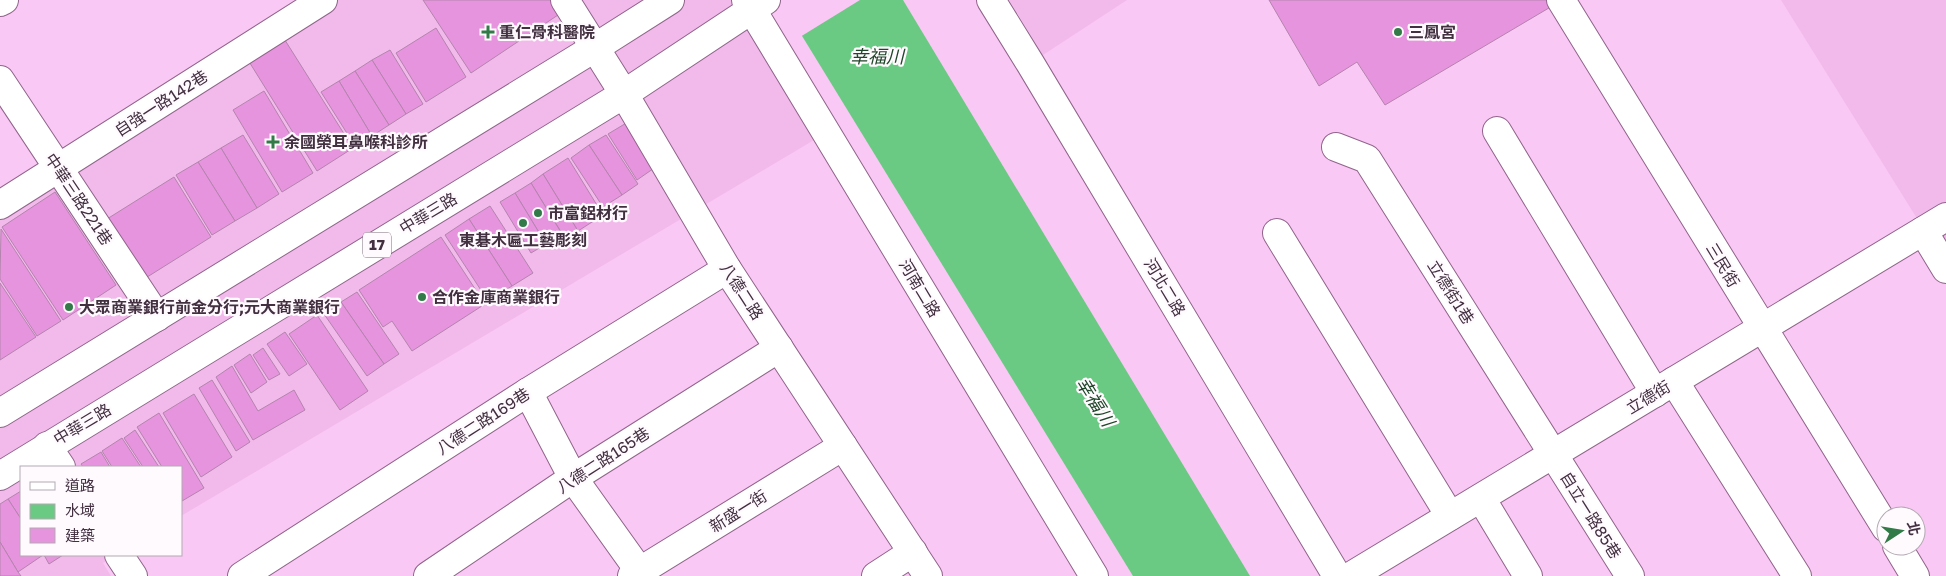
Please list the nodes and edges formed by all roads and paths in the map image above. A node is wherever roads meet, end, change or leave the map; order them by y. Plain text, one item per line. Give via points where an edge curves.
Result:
1 (4, 0) edge
2 (323, 0) edge
3 (565, 0) edge
4 (670, 0) edge
5 (991, 0) edge
6 (1561, 0) edge
7 (0, 2) edge
8 (754, 3) edge
9 (596, 47) junction
10 (0, 80) edge
11 (624, 94) junction
12 (1497, 131) dead end
13 (1336, 147) dead end
14 (58, 169) junction
15 (0, 205) edge
16 (1935, 224) edge
17 (1277, 233) dead end
18 (1946, 268) edge
19 (727, 269) junction
20 (158, 318) junction
21 (1762, 328) junction
22 (779, 348) junction
23 (1665, 387) junction
24 (528, 392) junction
25 (0, 413) edge
26 (843, 446) junction
27 (1553, 454) junction
28 (54, 457) edge
29 (28, 466) edge
30 (20, 469) edge
31 (0, 476) edge
32 (573, 478) junction
33 (1481, 498) junction
34 (1876, 512) edge
35 (1450, 516) junction
36 (913, 552) junction
37 (120, 556) edge
38 (1903, 556) edge
39 (638, 574) edge
40 (133, 576) edge
41 (242, 576) edge
42 (428, 576) edge
43 (876, 576) edge
44 (928, 576) edge
45 (1094, 576) edge
46 (1337, 576) edge
47 (1351, 576) edge
48 (1528, 576) edge
49 (1630, 576) edge
50 (1797, 576) edge
51 (1915, 576) edge

1 - 7 street
2 - 14 street, 自強一路142巷
3 - 9 street, 八德二路
4 - 9 street
5 - 46 street, 河北二路
6 - 21 street, 三民街
8 - 11 street, 中華三路 / 17
8 - 45 street, 河南二路
9 - 11 street, 八德二路
9 - 20 street
10 - 14 street, 中華三路221巷
11 - 19 street, 八德二路
11 - 28 street, 中華三路 / 17
12 - 23 street
13 - 27 street, 立德街1巷 via 1367,159
14 - 15 street, 自強一路142巷
14 - 20 street, 中華三路221巷
16 - 18 street
16 - 21 street, 立德街
17 - 35 street
19 - 22 street, 八德二路
19 - 24 street, 八德二路169巷
20 - 25 street
21 - 23 street, 立德街
21 - 34 street, 三民街
22 - 26 street, 八德二路
22 - 32 street, 八德二路165巷
23 - 27 street, 立德街
23 - 50 street
24 - 32 street
24 - 41 street, 八德二路169巷
26 - 36 street, 八德二路
26 - 39 street, 新盛一街
27 - 33 street, 立德街
27 - 49 street, 自立一路85巷
28 - 29 street, 中華三路 / 17
30 - 31 street, 中華三路 / 17
32 - 39 street
32 - 42 street, 八德二路165巷
33 - 35 street, 立德街
33 - 48 street
35 - 47 street, 立德街
36 - 43 street
36 - 44 street, 八德二路
37 - 40 street
38 - 51 street

